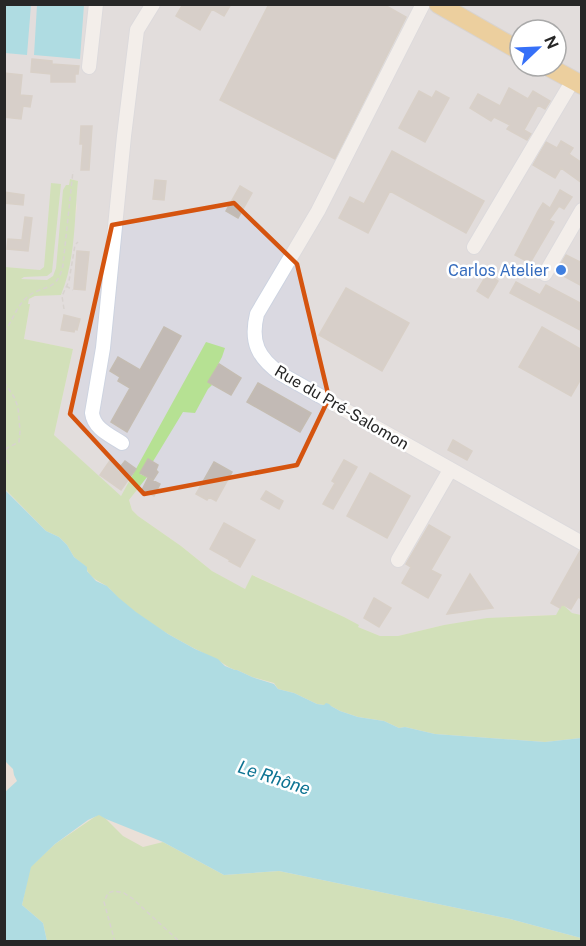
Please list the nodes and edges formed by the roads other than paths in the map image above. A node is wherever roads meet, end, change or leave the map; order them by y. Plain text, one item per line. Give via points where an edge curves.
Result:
1 (96, 4) edge
2 (153, 4) edge
3 (423, 4) edge
4 (438, 4) edge
5 (508, 44) edge
6 (89, 67) dead end
7 (577, 82) edge
8 (582, 210) edge
9 (474, 247) dead end
10 (545, 274) dead end
11 (122, 443) dead end
12 (450, 470) junction
13 (582, 543) edge
14 (398, 560) dead end

1 - 6 street
2 - 11 street via 137,30 103,348 92,413 98,427
3 - 12 street, Rue du Pré-Salomon via 318,211 257,314 254,339 273,369
4 - 5 main road
7 - 9 street
8 - 10 street
12 - 13 street, Rue du Pré-Salomon
12 - 14 street

